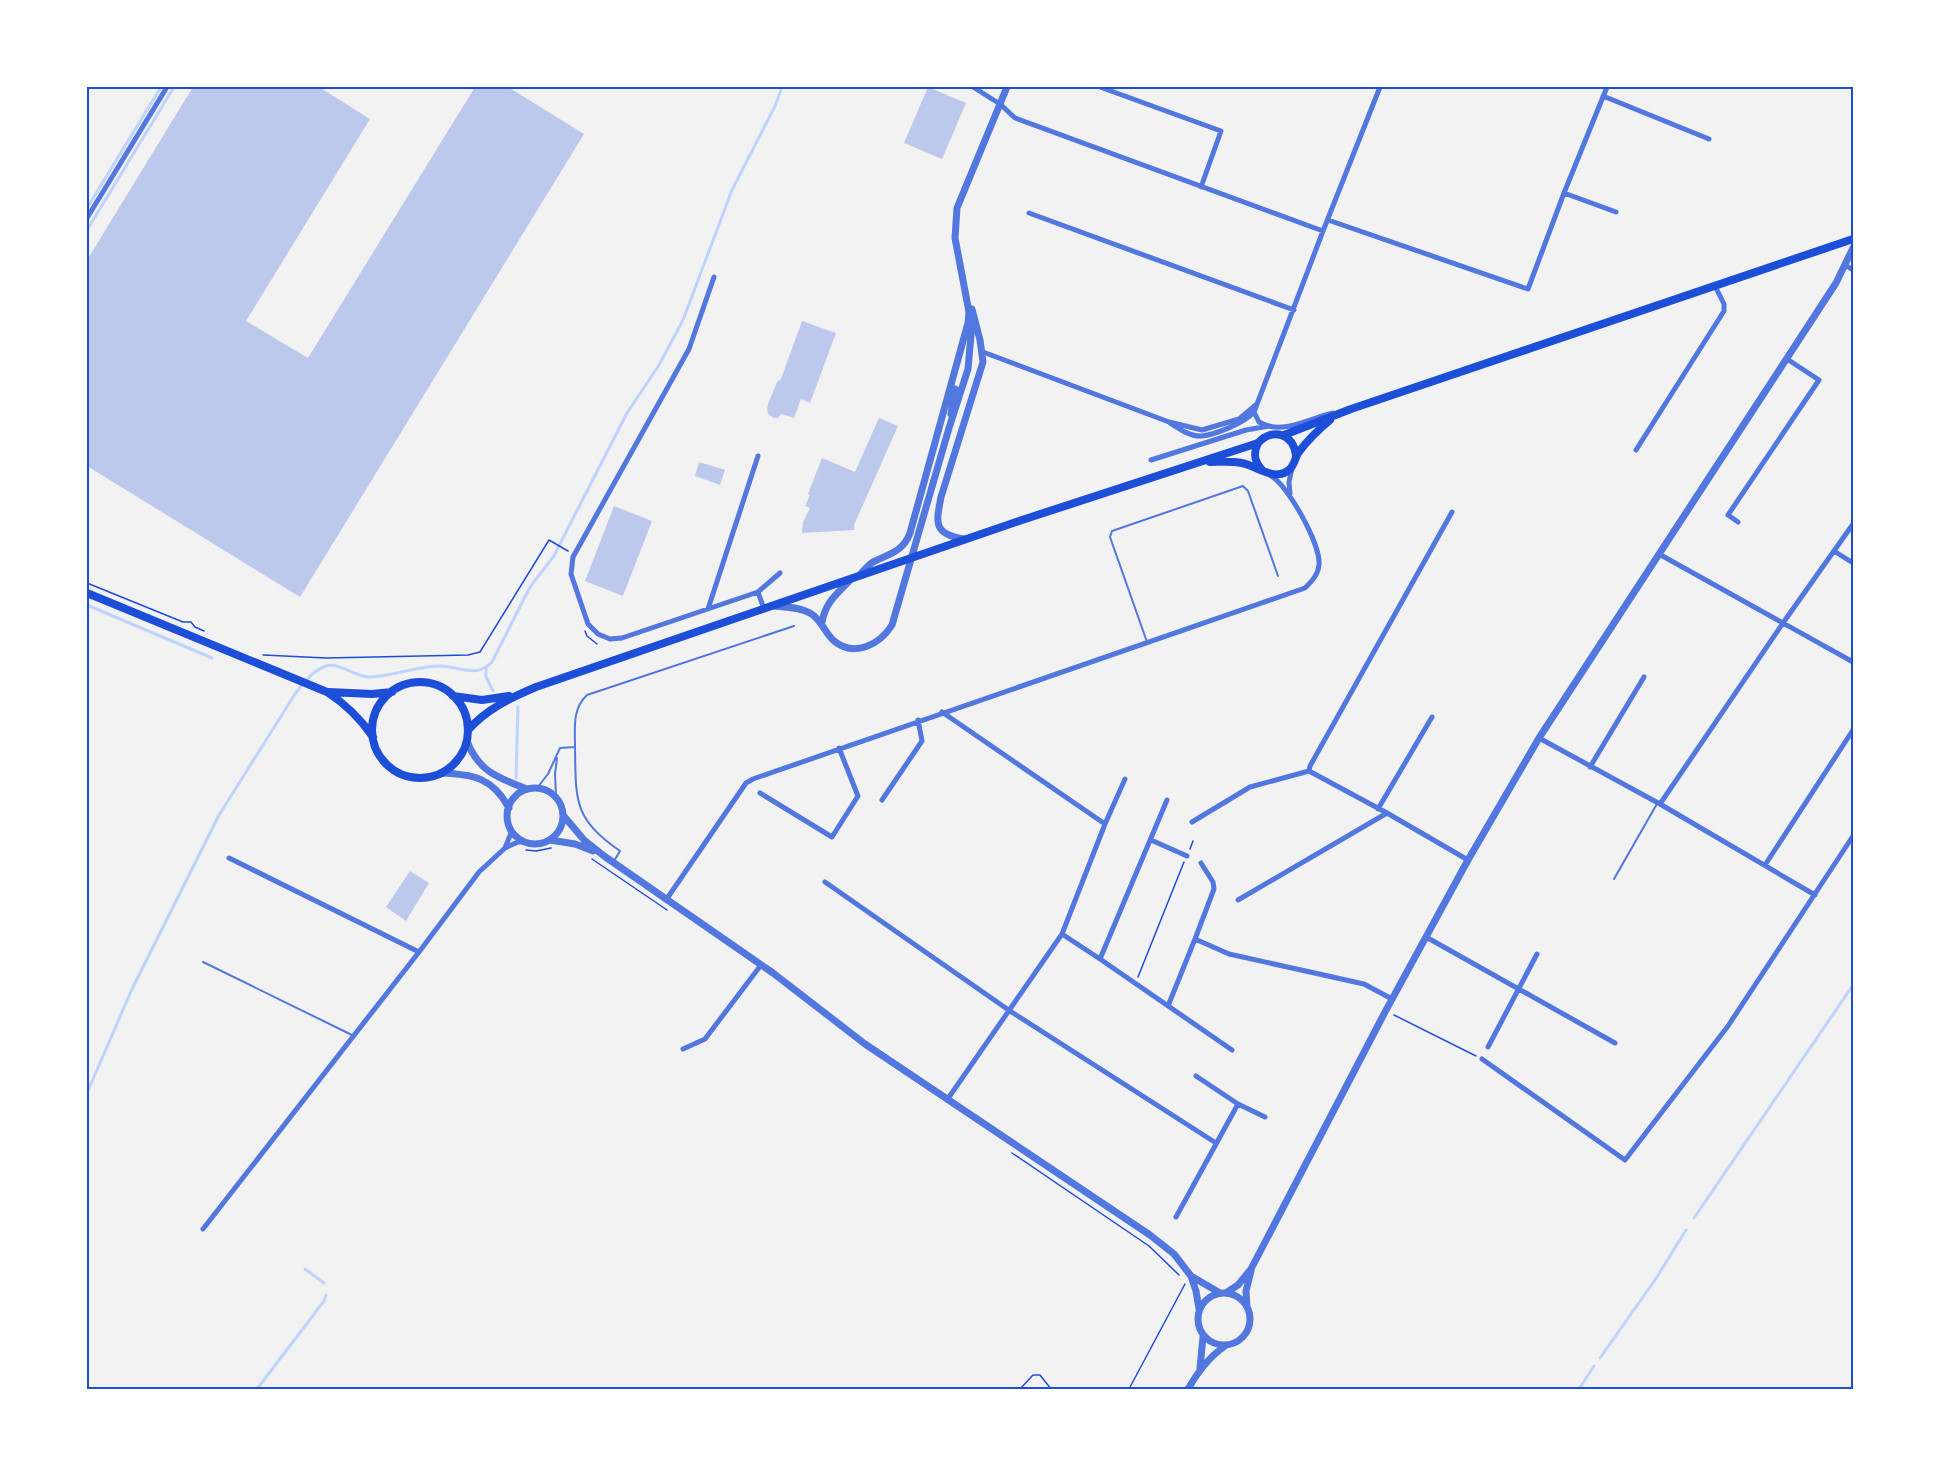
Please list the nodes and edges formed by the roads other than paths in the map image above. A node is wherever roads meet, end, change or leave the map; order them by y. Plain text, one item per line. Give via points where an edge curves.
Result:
1 (167, 87) edge
2 (973, 87) edge
3 (1007, 87) edge
4 (1100, 87) edge
5 (1380, 87) edge
6 (1607, 87) edge
7 (1603, 96) junction
8 (1000, 104) junction
9 (1709, 138) dead end
10 (1201, 187) junction
11 (1564, 192) junction
12 (1616, 212) dead end
13 (1029, 213) dead end
14 (87, 218) edge
15 (1328, 220) junction
16 (1323, 231) junction
17 (1853, 239) edge
18 (1853, 248) edge
19 (1845, 265) junction
20 (1853, 270) edge
21 (714, 277) dead end
22 (1715, 286) junction
23 (969, 302) junction
24 (1294, 310) junction
25 (971, 347) junction
26 (962, 348) junction
27 (983, 352) junction
28 (1787, 359) junction
29 (958, 364) junction
30 (1257, 404) junction
31 (1350, 409) junction
32 (1254, 412) junction
33 (1338, 414) junction
34 (1169, 422) junction
35 (1269, 426) junction
36 (949, 428) junction
37 (1284, 435) junction
38 (1258, 443) junction
39 (1636, 450) dead end
40 (758, 456) dead end
41 (1151, 460) dead end
42 (1295, 460) junction
43 (1200, 462) junction
44 (1264, 471) junction
45 (1290, 496) junction
46 (1452, 512) dead end
47 (1738, 522) dead end
48 (1853, 524) edge
49 (966, 539) junction
50 (1834, 551) junction
51 (1659, 554) junction
52 (1853, 563) edge
53 (780, 573) dead end
54 (1278, 576) dead end
55 (854, 578) junction
56 (87, 592) edge
57 (758, 592) junction
58 (768, 608) junction
59 (708, 609) junction
60 (822, 622) junction
61 (1783, 623) junction
62 (794, 626) dead end
63 (1147, 642) junction
64 (1852, 660) edge
65 (1644, 677) dead end
66 (327, 692) junction
67 (393, 692) junction
68 (521, 693) junction
69 (453, 696) junction
70 (942, 712) junction
71 (1432, 717) dead end
72 (918, 720) junction
73 (1853, 729) edge
74 (468, 730) junction
75 (373, 737) junction
76 (1539, 738) junction
77 (467, 741) junction
78 (575, 747) junction
79 (839, 748) junction
80 (558, 755) junction
81 (1590, 767) junction
82 (1309, 771) junction
83 (441, 773) junction
84 (1125, 779) dead end
85 (537, 788) junction
86 (527, 789) junction
87 (760, 794) dead end
88 (556, 796) junction
89 (882, 800) dead end
90 (1167, 800) dead end
91 (1659, 803) junction
92 (509, 808) junction
93 (1378, 809) junction
94 (1387, 813) junction
95 (563, 815) junction
96 (1192, 822) dead end
97 (1105, 824) junction
98 (510, 827) junction
99 (1853, 836) edge
100 (550, 840) junction
101 (1151, 840) junction
102 (526, 842) junction
103 (505, 848) junction
104 (604, 856) junction
105 (1187, 856) road end
106 (229, 858) dead end
107 (1468, 860) junction
108 (1201, 862) dead end
109 (613, 863) junction
110 (1765, 865) junction
111 (1614, 879) dead end
112 (825, 882) dead end
113 (1815, 895) junction
114 (666, 900) junction
115 (1238, 900) dead end
116 (1062, 934) junction
117 (1426, 937) junction
118 (1195, 939) junction
119 (419, 952) junction
120 (1537, 954) dead end
121 (1100, 959) junction
122 (203, 962) dead end
123 (761, 965) junction
124 (1518, 988) junction
125 (1392, 999) junction
126 (1168, 1006) junction
127 (1010, 1011) junction
128 (354, 1036) junction
129 (1615, 1043) dead end
130 (1488, 1047) dead end
131 (683, 1050) dead end
132 (1232, 1050) dead end
133 (1482, 1059) road end
134 (1196, 1076) dead end
135 (947, 1100) junction
136 (1238, 1104) junction
137 (1265, 1117) dead end
138 (1216, 1143) junction
139 (1176, 1217) dead end
140 (203, 1229) dead end
141 (1251, 1269) junction
142 (1191, 1276) junction
143 (1223, 1293) junction
144 (1247, 1307) junction
145 (1199, 1309) junction
146 (1203, 1337) junction
147 (1225, 1346) junction
148 (1200, 1368) junction
149 (1188, 1389) edge

1 - 14 street
2 - 8 street
3 - 8 street
4 - 10 street via 1221,131
5 - 15 street
6 - 7 street
7 - 9 street
7 - 11 street
8 - 10 street via 1015,118
8 - 23 street via 957,208 955,238
10 - 16 street
11 - 12 street
11 - 15 street via 1528,289
13 - 24 street
15 - 16 street
16 - 24 street
17 - 22 main road
18 - 19 street
19 - 20 street
19 - 28 street
21 - 59 street via 689,349 573,558 571,574 588,624 610,639
22 - 31 main road
22 - 39 street via 1724,311
23 - 25 street
23 - 26 street
23 - 27 street
24 - 30 street
25 - 26 street
25 - 27 street
25 - 36 street
26 - 29 street
27 - 34 street
27 - 49 street via 936,519 945,534
28 - 47 street via 1819,380 1728,515
28 - 51 street
29 - 36 street
29 - 55 street via 908,539 892,555 871,563
30 - 32 street
30 - 34 street via 1239,419 1202,430
31 - 33 main road
31 - 35 street via 1285,427
32 - 34 street via 1241,423 1202,436
32 - 35 street via 1259,422
33 - 37 main road
33 - 42 main road via 1322,426
35 - 41 street
36 - 60 street via 892,625 882,639 856,650 833,640
37 - 38 main road via 1270,435
37 - 42 main road via 1293,444
38 - 43 main road
38 - 44 main road via 1256,460
40 - 59 street
42 - 44 main road via 1285,473
42 - 45 street via 1290,473
43 - 44 main road via 1233,462
43 - 49 main road
44 - 45 street via 1276,478
45 - 63 street via 1316,547 1319,566 1312,581 1305,588
46 - 82 street
48 - 50 street
49 - 55 main road
50 - 52 street
50 - 61 street
51 - 61 street
51 - 76 street
53 - 57 street
54 - 63 lane via 1243,486 1112,531
55 - 58 main road
55 - 60 street via 829,602
56 - 66 main road
57 - 58 street
57 - 59 street
58 - 60 street via 807,611
58 - 68 main road
61 - 64 street
61 - 91 street
62 - 78 lane via 587,695 575,715
63 - 70 street
65 - 81 street
66 - 67 main road
66 - 75 main road via 361,718
67 - 69 main road via 417,683 442,688
67 - 75 main road via 375,716
68 - 69 main road via 491,699
68 - 74 main road via 489,711
69 - 74 main road via 464,711
70 - 72 street
70 - 97 street
71 - 93 street
72 - 79 street
72 - 89 street via 922,741
73 - 110 street
74 - 77 main road
75 - 83 main road via 381,758 398,772 420,778
76 - 81 street
76 - 107 street
77 - 83 main road via 455,763
77 - 86 street via 472,755 485,769
78 - 80 lane via 561,748
78 - 109 lane via 578,804 595,830 620,851
79 - 87 street via 858,796 832,837
79 - 114 street via 746,783
80 - 85 lane
80 - 88 lane
81 - 91 street
82 - 93 street
82 - 96 street via 1250,787
83 - 92 street via 485,781
84 - 97 street
85 - 86 street
85 - 88 street
86 - 92 street via 512,800
88 - 95 street
90 - 101 street
91 - 110 street
91 - 111 lane
92 - 98 street
93 - 94 street
94 - 107 street
94 - 115 street
95 - 100 street via 562,825
95 - 104 street
97 - 116 street
98 - 102 street
98 - 103 street
99 - 113 street
100 - 102 street
100 - 104 street via 575,844
101 - 105 street
101 - 121 street
102 - 103 street
103 - 119 street via 478,872
104 - 109 street
106 - 119 street
107 - 117 street
108 - 118 street via 1214,882 1214,889
109 - 114 street
110 - 113 street
112 - 127 street
113 - 133 street via 1728,1026 1625,1160
114 - 123 street
116 - 121 street
116 - 127 street
117 - 124 street
117 - 125 street
118 - 125 street via 1238,956 1365,984
118 - 126 street
119 - 128 street
120 - 124 street
121 - 126 street
122 - 128 lane
123 - 131 street via 705,1039
123 - 135 street
124 - 129 street
124 - 130 street
125 - 141 street
126 - 132 street
127 - 135 street
127 - 138 street
128 - 140 street
134 - 136 street
135 - 142 street via 1150,1235
136 - 137 street
136 - 138 street
138 - 139 street
141 - 143 street via 1238,1285
141 - 144 street
142 - 143 street
142 - 145 street
143 - 144 street via 1242,1300
143 - 145 street via 1204,1302
144 - 147 street via 1247,1333
145 - 146 street via 1198,1329
146 - 147 street
146 - 148 street
147 - 148 street
148 - 149 street

